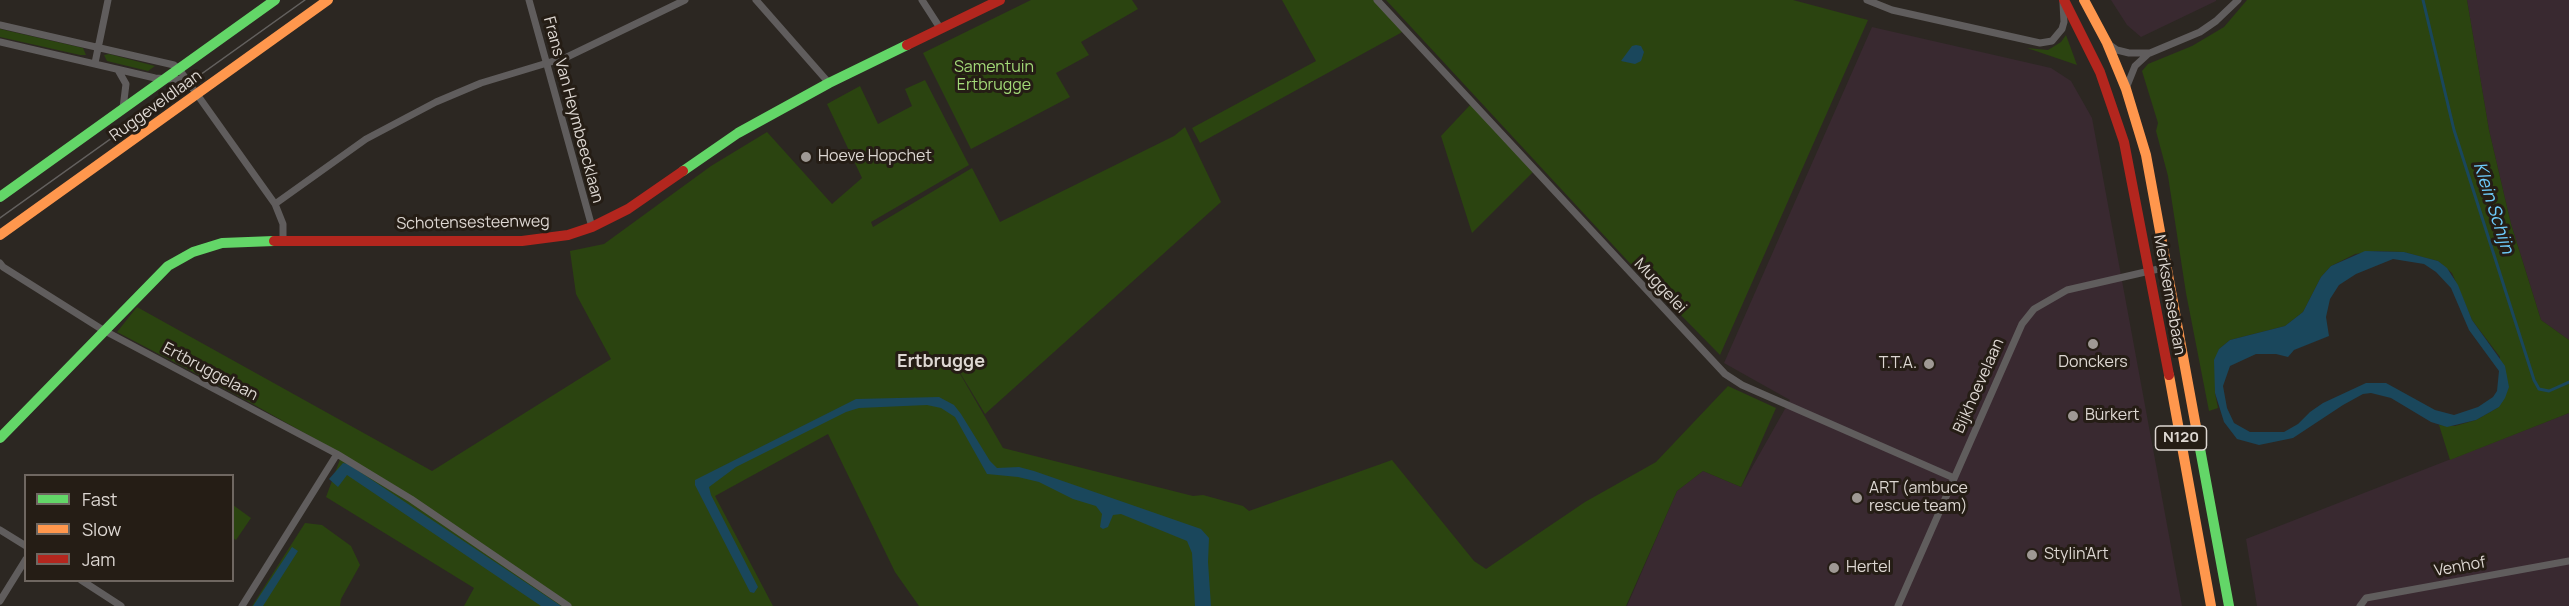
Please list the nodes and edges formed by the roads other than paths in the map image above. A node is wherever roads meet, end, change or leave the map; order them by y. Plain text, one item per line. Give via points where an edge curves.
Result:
1 (108, 0) edge
2 (275, 0) edge
3 (328, 0) edge
4 (529, 0) edge
5 (685, 0) edge
6 (756, 0) edge
7 (922, 0) edge
8 (1000, 0) edge
9 (1377, 0) edge
10 (1867, 0) edge
11 (2063, 0) edge
12 (2084, 0) edge
13 (2238, 0) edge
14 (0, 25) edge
15 (940, 28) junction
16 (0, 42) edge
17 (2107, 43) junction
18 (98, 48) junction
19 (2150, 53) junction
20 (546, 62) junction
21 (94, 63) junction
22 (179, 69) junction
23 (118, 70) junction
24 (163, 80) junction
25 (188, 80) junction
26 (829, 83) junction
27 (2126, 89) junction
28 (197, 94) junction
29 (123, 108) junction
30 (0, 197) edge
31 (275, 204) junction
32 (592, 227) junction
33 (0, 236) edge
34 (283, 240) junction
35 (0, 263) edge
36 (2167, 267) junction
37 (2150, 271) junction
38 (103, 330) junction
39 (0, 438) edge
40 (337, 454) junction
41 (1954, 478) junction
42 (0, 530) edge
43 (24, 545) edge
44 (2569, 561) edge
45 (24, 562) edge
46 (84, 582) edge
47 (0, 601) edge
48 (121, 606) edge
49 (242, 606) edge
50 (568, 606) edge
51 (1898, 606) edge
52 (2211, 606) edge
53 (2229, 606) edge
54 (2360, 606) edge

1 - 18 street
2 - 22 street, Ruggeveldlaan
3 - 28 street, Ruggeveldlaan
4 - 20 street, Frans Van Heymbeecklaan
5 - 20 street via 567,57
6 - 26 street
7 - 15 street
8 - 15 street, Schotensesteenweg
9 - 41 street, Muggelei via 1725,374
10 - 11 street via 1892,10 2040,43 2055,38 2064,22
11 - 37 street, Merksemsebaan / N120 via 2100,72 2118,121
12 - 17 street, Merksemsebaan / N120
13 - 19 street via 2200,32
14 - 18 street
15 - 26 street, Schotensesteenweg
16 - 21 street
17 - 19 street via 2129,53
17 - 27 street, Merksemsebaan / N120
18 - 21 street
18 - 22 street
19 - 27 street via 2135,66
20 - 31 street via 481,83 415,113 366,139
20 - 32 street, Frans Van Heymbeecklaan
21 - 23 street
22 - 24 street, Ruggeveldlaan
22 - 25 street
23 - 24 street
23 - 29 street via 126,84
24 - 25 street
24 - 29 street, Ruggeveldlaan
25 - 28 street
26 - 32 street, Schotensesteenweg via 738,133 628,209
27 - 36 street, Merksemsebaan / N120 via 2146,155
28 - 31 street
28 - 33 street, Ruggeveldlaan
29 - 30 street, Ruggeveldlaan
31 - 34 street via 283,224
32 - 34 street, Schotensesteenweg via 568,235 522,241
34 - 38 street, Schotensesteenweg via 222,243 193,252 168,266
35 - 38 street, Ertbruggelaan
36 - 37 street, Bijkhoevelaan
36 - 53 street, Merksemsebaan / N120
37 - 41 street, Bijkhoevelaan via 2067,290 2034,309 2022,324
37 - 52 street, Merksemsebaan / N120
38 - 39 street, Schotensesteenweg
38 - 40 street, Ertbruggelaan
40 - 49 street
40 - 50 street, Ertbruggelaan via 411,499
41 - 51 street, Bijkhoevelaan
42 - 43 street
44 - 54 street, Venhof via 2366,597
45 - 47 street
46 - 48 street

